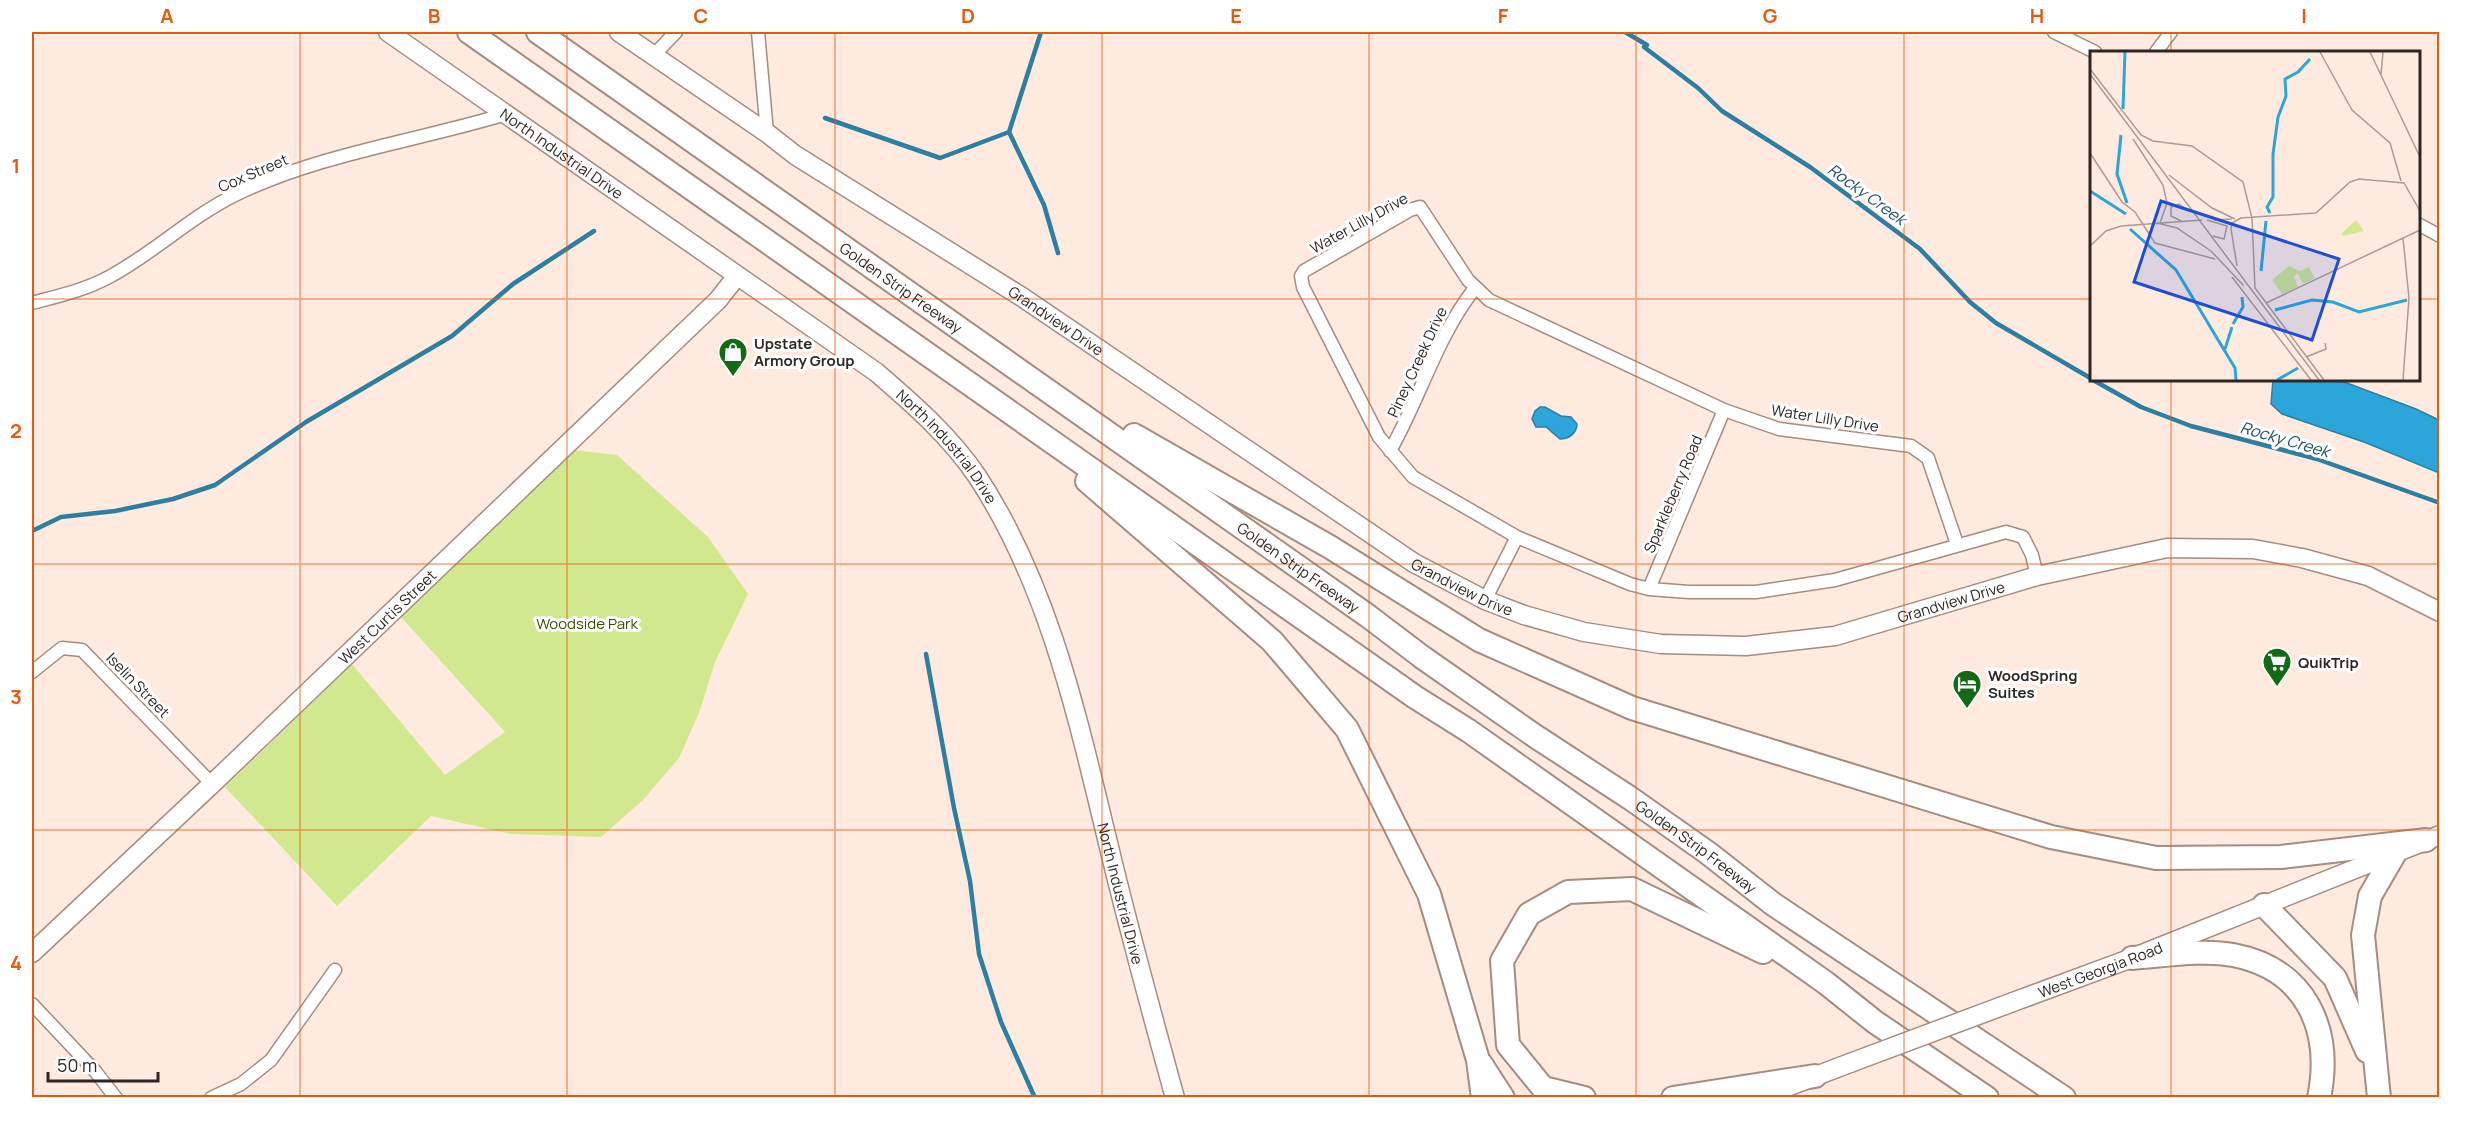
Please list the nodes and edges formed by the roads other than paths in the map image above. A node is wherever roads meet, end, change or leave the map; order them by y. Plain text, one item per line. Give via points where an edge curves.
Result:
1 (388, 32) edge
2 (469, 32) edge
3 (538, 32) edge
4 (619, 32) edge
5 (676, 32) edge
6 (758, 32) edge
7 (2054, 32) edge
8 (2171, 32) edge
9 (2094, 51) edge
10 (2157, 51) edge
11 (654, 55) junction
12 (506, 114) junction
13 (767, 133) junction
14 (2420, 225) edge
15 (2439, 236) edge
16 (736, 276) junction
17 (1475, 288) junction
18 (32, 303) edge
19 (1017, 369) junction
20 (1003, 407) junction
21 (1724, 410) junction
22 (1389, 451) junction
23 (1517, 537) junction
24 (1957, 544) junction
25 (2037, 576) junction
26 (1649, 589) junction
27 (1485, 600) junction
28 (2439, 612) edge
29 (32, 672) edge
30 (212, 784) junction
31 (2433, 838) edge
32 (2395, 853) junction
33 (2264, 905) junction
34 (32, 953) edge
35 (2132, 958) junction
36 (335, 970) dead end
37 (1826, 983) junction
38 (32, 1004) edge
39 (1478, 1060) junction
40 (2375, 1069) junction
41 (1815, 1076) junction
42 (116, 1098) edge
43 (211, 1098) edge
44 (1175, 1098) edge
45 (1482, 1098) edge
46 (1503, 1098) edge
47 (1584, 1098) edge
48 (1673, 1098) edge
49 (1758, 1098) edge
50 (1987, 1098) edge
51 (2064, 1098) edge
52 (2319, 1098) edge
53 (2379, 1098) edge

1 - 12 street, North Industrial Drive
2 - 20 highway
3 - 19 highway, Golden Strip Freeway
4 - 11 street, Grandview Drive
5 - 11 street
6 - 13 street
7 - 9 street
8 - 10 street
11 - 13 street, Grandview Drive
12 - 16 street, North Industrial Drive
12 - 18 street, Cox Street via 286,174 195,217 110,276
13 - 27 street, Grandview Drive via 795,155 1022,297 1414,563
14 - 15 street
16 - 30 street, West Curtis Street via 718,300
16 - 44 street, North Industrial Drive via 876,372 929,418 976,475 1020,551 1064,669
17 - 21 street, Water Lilly Drive via 1489,300
17 - 22 street, Piney Creek Drive via 1457,311 1406,423
17 - 22 street, Water Lilly Drive via 1420,207 1301,276 1303,287
19 - 31 highway via 1330,547 1479,640 1632,708 2051,837 2156,858 2281,857
19 - 51 highway, Golden Strip Freeway via 1506,716 1708,853 1773,904
20 - 37 highway
20 - 39 highway via 1272,641 1347,729 1429,894
21 - 24 street, Water Lilly Drive via 1779,429 1911,446 1928,458
21 - 26 street, Sparkleberry Road
22 - 23 street, Water Lilly Drive via 1413,477
23 - 26 street, Water Lilly Drive
23 - 27 street
24 - 25 street, Water Lilly Drive via 2006,532 2023,537
24 - 26 street, Water Lilly Drive via 1834,580 1756,592
25 - 27 street, Grandview Drive via 1835,636 1746,646 1661,644 1584,632
25 - 28 street, Grandview Drive via 2167,548 2253,549 2368,576
29 - 30 street, Iselin Street via 62,648 82,650
30 - 34 street, West Curtis Street
31 - 32 street, West Georgia Road
32 - 33 street, West Georgia Road
32 - 40 highway via 2370,896 2363,935
33 - 35 street, West Georgia Road
33 - 40 highway via 2335,978
35 - 41 street, West Georgia Road, bridge
35 - 52 highway via 2231,954 2260,962 2284,976 2308,1003 2319,1029 2323,1048
36 - 43 street via 272,1060 242,1084
37 - 47 highway via 1632,889 1568,892 1529,914 1502,961 1508,1045 1543,1088
37 - 50 highway via 1875,1022
38 - 42 street
39 - 45 highway
39 - 46 highway
40 - 53 highway
41 - 48 highway
41 - 49 street, West Georgia Road

